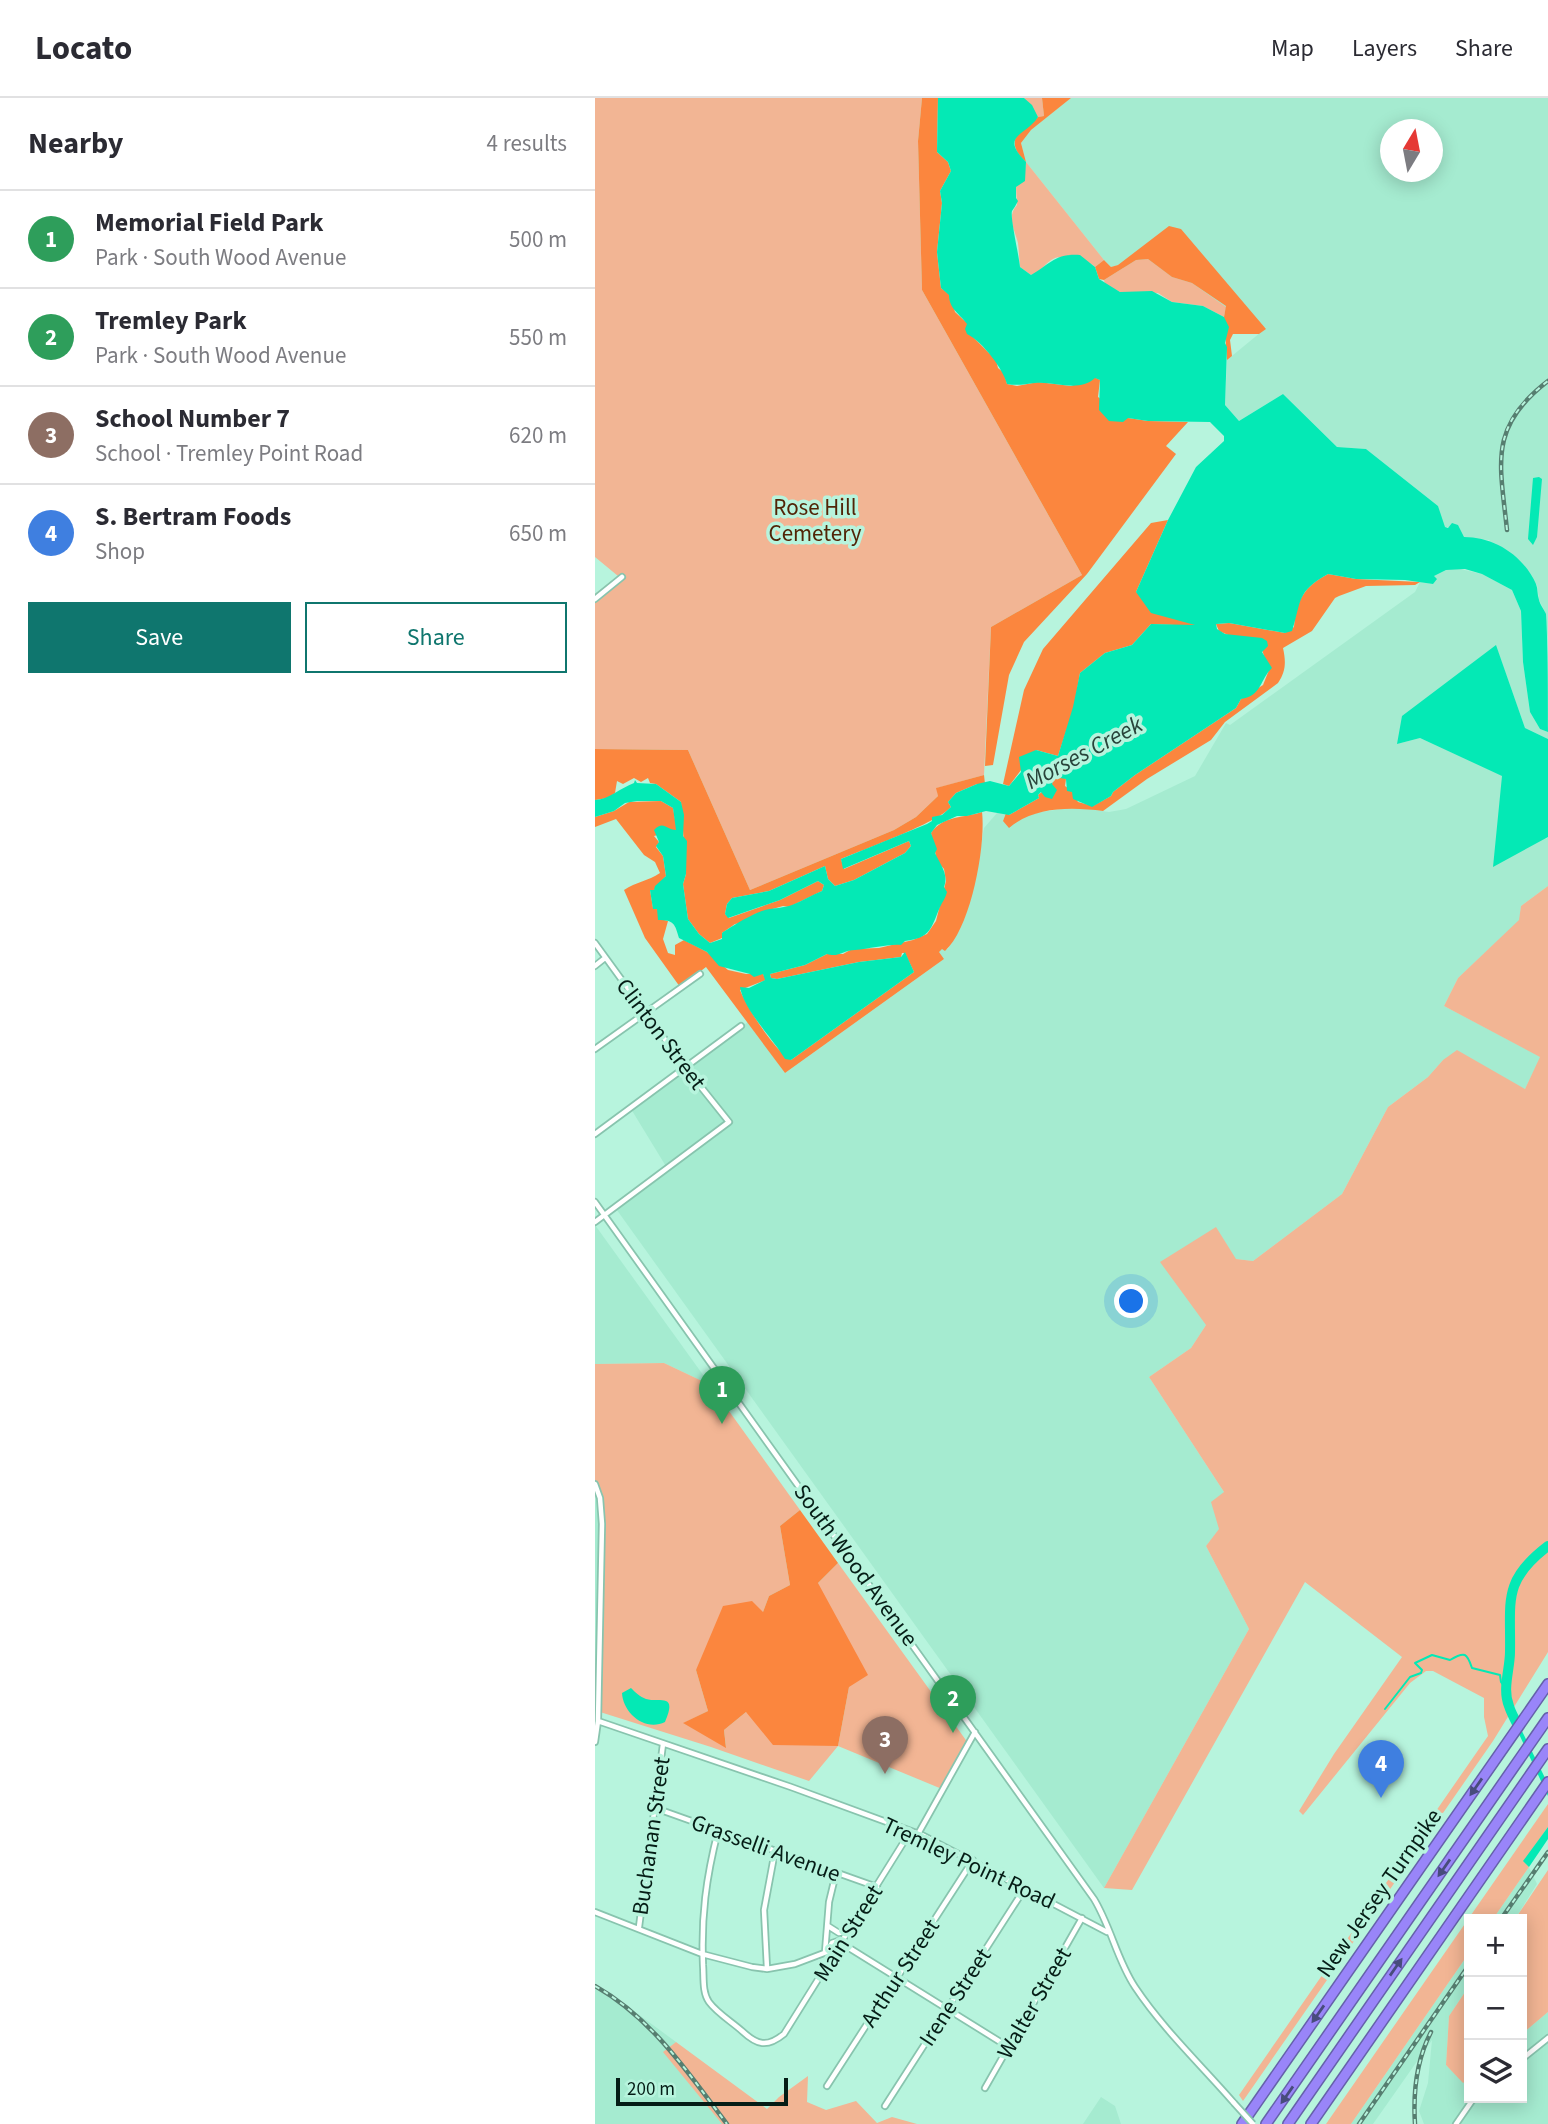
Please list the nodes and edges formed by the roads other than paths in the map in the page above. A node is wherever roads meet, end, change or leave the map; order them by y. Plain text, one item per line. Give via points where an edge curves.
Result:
1 (622, 577) dead end
2 (595, 600) edge
3 (595, 943) edge
4 (605, 958) junction
5 (595, 965) edge
6 (700, 974) dead end
7 (644, 1013) junction
8 (741, 1026) dead end
9 (595, 1049) edge
10 (685, 1068) junction
11 (595, 1134) edge
12 (595, 1202) edge
13 (604, 1215) junction
14 (595, 1222) edge
15 (595, 1484) edge
16 (1548, 1684) edge
17 (1548, 1718) edge
18 (598, 1721) junction
19 (975, 1732) junction
20 (595, 1742) edge
21 (663, 1744) junction
22 (1548, 1749) edge
23 (1545, 1786) edge
24 (655, 1808) junction
25 (718, 1831) junction
26 (910, 1832) junction
27 (918, 1834) junction
28 (775, 1851) junction
29 (972, 1860) junction
30 (836, 1873) junction
31 (877, 1887) junction
32 (1025, 1888) junction
33 (595, 1912) edge
34 (1082, 1918) junction
35 (827, 1922) junction
36 (639, 1927) junction
37 (851, 1929) junction
38 (1108, 1933) junction
39 (841, 1945) junction
40 (825, 1953) junction
41 (702, 1954) junction
42 (767, 1969) junction
43 (897, 1978) junction
44 (947, 2009) junction
45 (1548, 2038) edge
46 (1010, 2048) junction
47 (1527, 2055) edge
48 (827, 2086) dead end
49 (985, 2088) dead end
50 (1470, 2103) edge
51 (885, 2106) dead end
52 (1242, 2124) edge
53 (1253, 2124) edge
54 (1266, 2124) edge
55 (1288, 2124) edge
56 (1311, 2124) edge
57 (1456, 2124) edge

1 - 2 street
3 - 4 street, Clinton Street
4 - 5 street
4 - 7 street, Clinton Street
6 - 7 street
7 - 9 street
7 - 10 street, Clinton Street
8 - 10 street
10 - 11 street
10 - 13 street, Clinton Street via 729,1122
12 - 13 street, South Wood Avenue
13 - 14 street
13 - 19 street, South Wood Avenue
15 - 18 street via 602,1524
16 -> 52 highway, New Jersey Turnpike
17 -> 54 highway, New Jersey Turnpike
18 - 20 street
18 - 21 street, Tremley Point Road
19 - 27 street
19 - 38 street, South Wood Avenue via 1094,1899
21 - 24 street, Buchanan Street
21 - 26 street, Tremley Point Road
55 -> 22 highway
23 - 56 highway
24 - 25 street, Grasselli Avenue
24 - 36 street, Buchanan Street
25 - 28 street, Grasselli Avenue
25 - 41 street via 706,1877
26 - 27 street, Tremley Point Road
26 - 31 street, Main Street
27 - 29 street, Tremley Point Road
28 - 30 street, Grasselli Avenue
28 - 42 street via 765,1910
29 - 32 street, Tremley Point Road
29 - 43 street, Arthur Street
30 - 31 street, Grasselli Avenue
30 - 35 street
31 - 37 street, Main Street
32 - 34 street, Tremley Point Road
32 - 44 street, Irene Street
33 - 36 street
34 - 38 street, Tremley Point Road
34 - 46 street, Walter Street
35 - 37 street via 839,1933
35 - 40 street
36 - 41 street
37 - 39 street, Main Street
38 - 53 street, bridge via 1135,1987
39 - 40 street
39 - 41 street, Main Street via 784,2035 774,2042 754,2041 709,2002
39 - 43 street
40 - 42 street
41 - 42 street
43 - 44 street
43 - 48 street, Arthur Street
44 - 46 street
44 - 51 street, Irene Street
45 - 47 street
46 - 49 street, Walter Street
50 - 57 street

